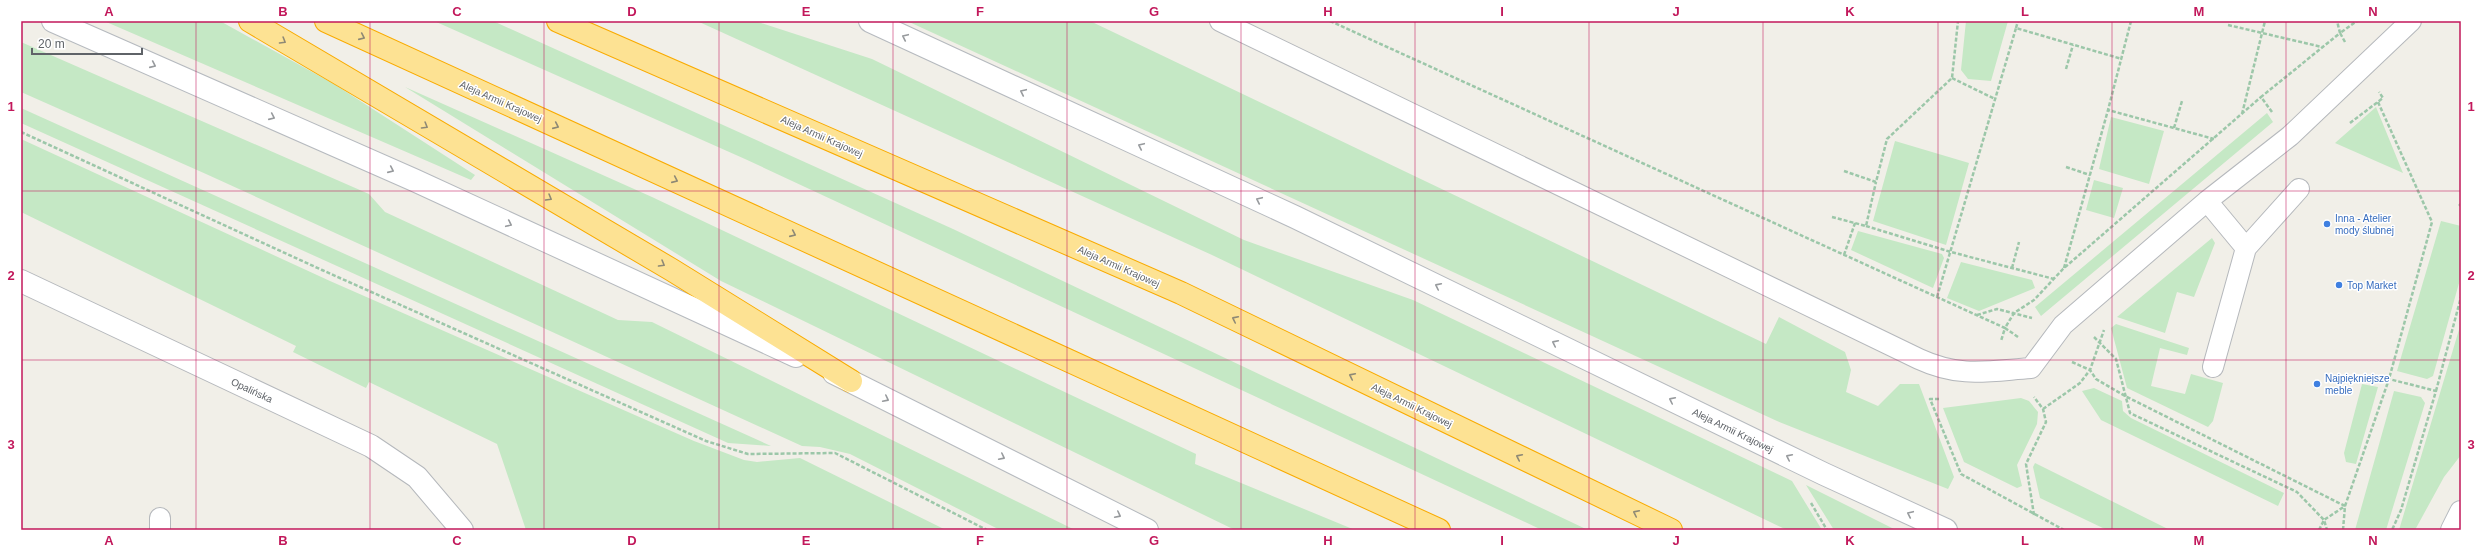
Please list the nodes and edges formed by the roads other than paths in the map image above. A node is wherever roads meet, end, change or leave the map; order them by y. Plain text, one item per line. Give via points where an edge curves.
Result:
1 (53, 21) edge
2 (250, 21) edge
3 (326, 21) edge
4 (558, 21) edge
5 (870, 21) edge
6 (1220, 21) edge
7 (2411, 21) edge
8 (2299, 189) dead end
9 (2207, 201) junction
10 (2246, 248) junction
11 (21, 281) edge
12 (2213, 367) dead end
13 (851, 381) junction
14 (2461, 512) edge
15 (462, 530) edge
16 (1147, 530) edge
17 (1439, 530) edge
18 (1671, 530) edge
19 (1946, 530) edge
20 (2452, 530) edge

1 -> 13 main road via 414,180
2 -> 13 highway via 672,270
3 -> 17 highway, Aleja Armii Krajowej
18 -> 4 highway, Aleja Armii Krajowej via 1181,293
19 -> 5 main road, Aleja Armii Krajowej via 1824,474 1295,217
6 - 9 lane via 1928,363 1953,372 2031,368 2063,326
7 - 9 lane via 2290,136
8 - 10 lane
9 - 10 lane
10 - 12 lane
11 - 15 main road, Opalińska via 371,446 417,477
13 -> 16 main road
14 - 20 main road

